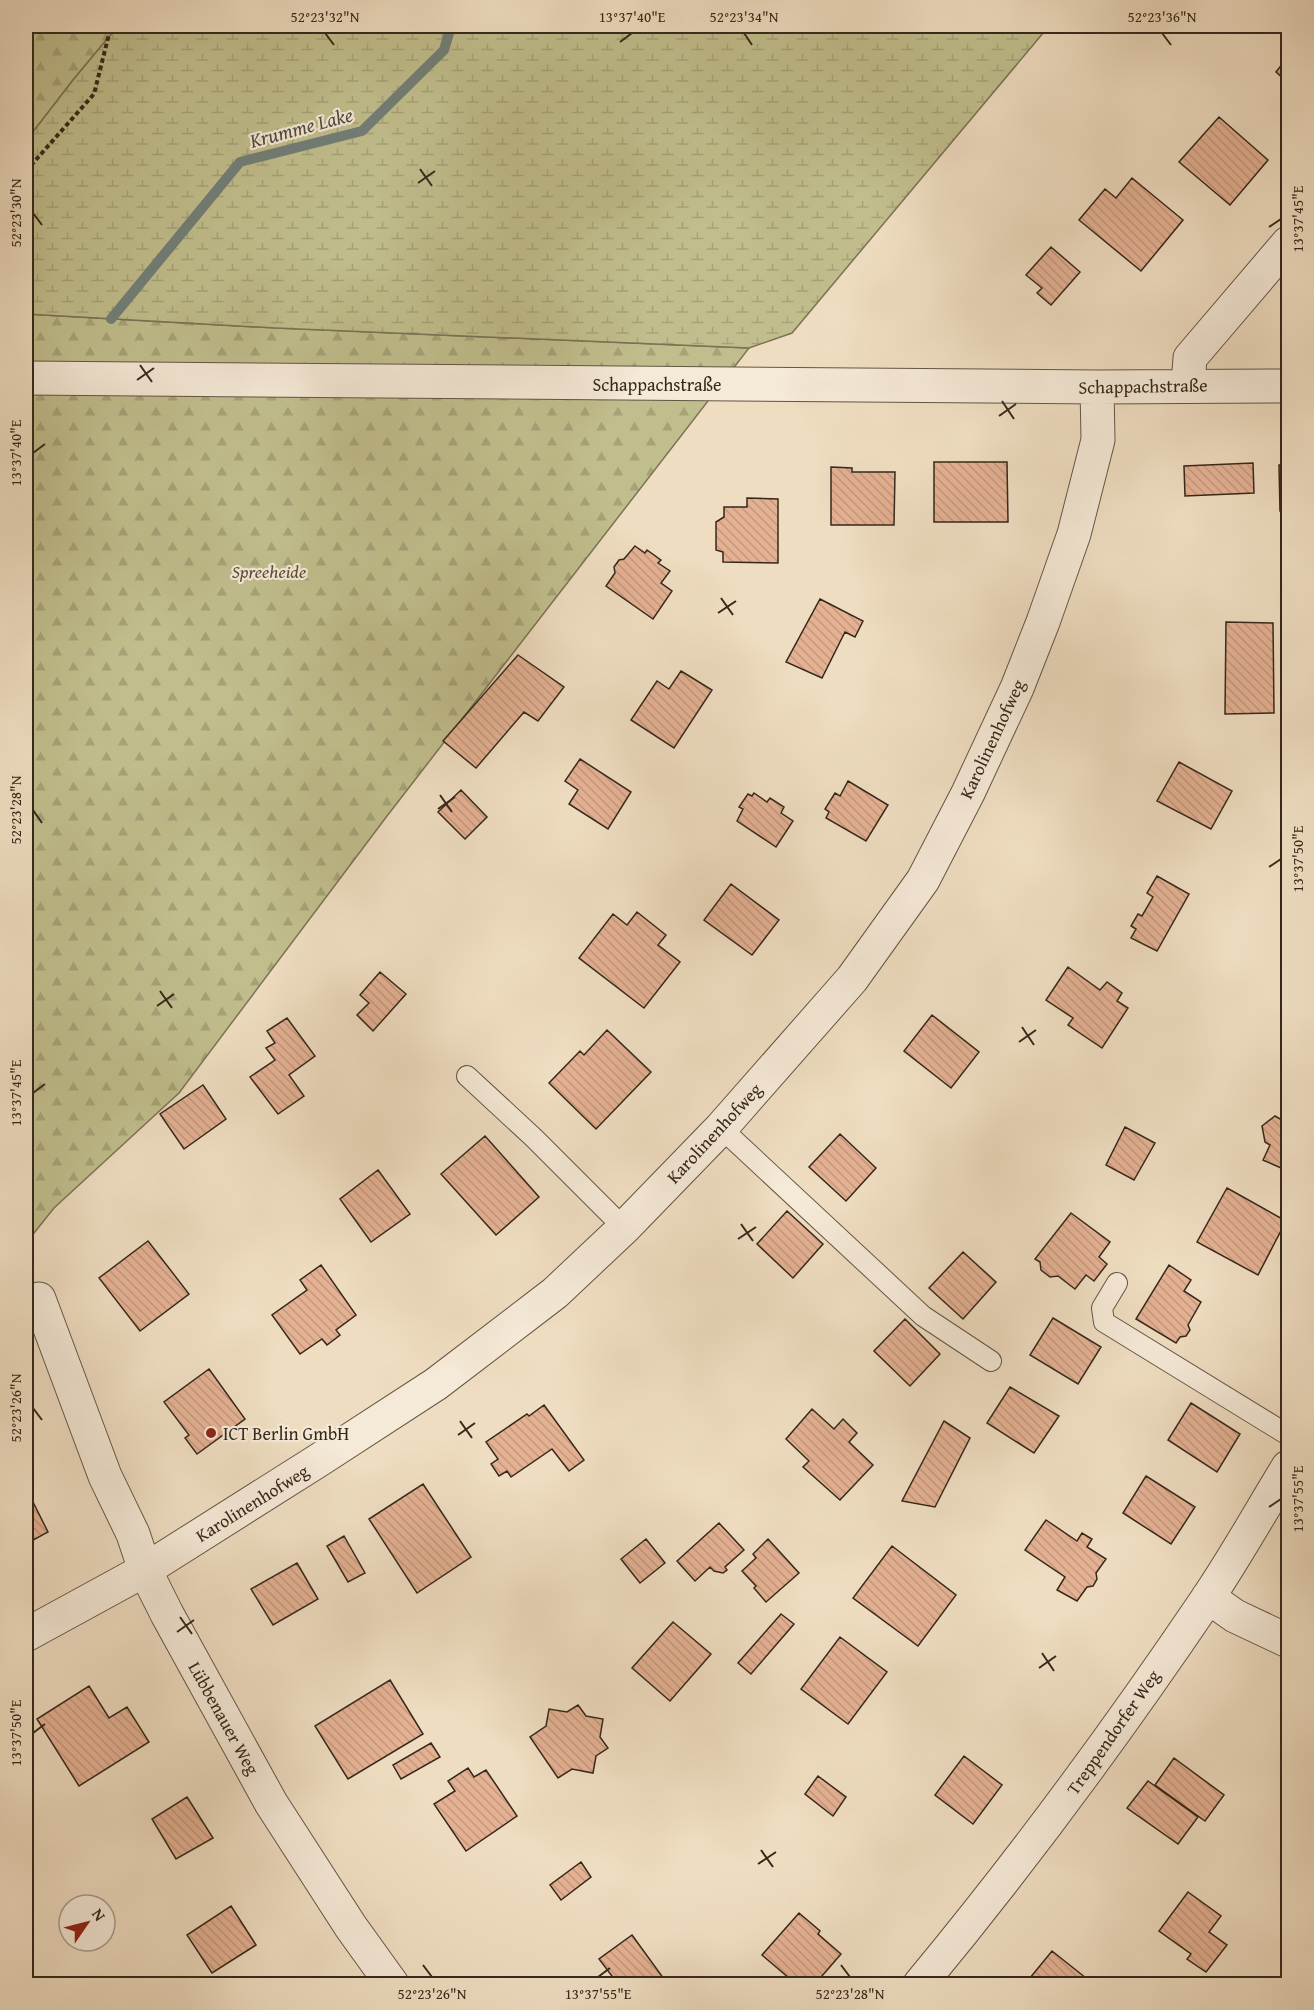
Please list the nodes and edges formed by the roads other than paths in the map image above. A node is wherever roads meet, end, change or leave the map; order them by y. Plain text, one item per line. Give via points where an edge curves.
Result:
1 (1288, 243) edge
2 (26, 378) edge
3 (1188, 385) junction
4 (1288, 386) edge
5 (1097, 387) junction
6 (467, 1076) dead end
7 (721, 1128) junction
8 (624, 1228) junction
9 (1117, 1283) dead end
10 (39, 1299) dead end
11 (991, 1361) dead end
12 (1288, 1436) edge
13 (1288, 1467) edge
14 (145, 1570) junction
15 (1208, 1597) junction
16 (26, 1635) edge
17 (1288, 1641) edge
18 (392, 1984) edge
19 (920, 1984) edge

1 - 3 street via 1190,358
2 - 5 street, Schappachstraße
3 - 4 street, Schappachstraße
3 - 5 street, Schappachstraße
5 - 7 street, Karolinenhofweg via 1098,440 1074,534 1017,688 968,793 923,880 852,979
6 - 8 lane
7 - 8 street, Karolinenhofweg
7 - 11 lane via 922,1316
8 - 14 street, Karolinenhofweg via 555,1293 436,1384
9 - 12 lane via 1102,1308 1104,1322
10 - 14 street, Lübbenauer Weg via 105,1476 133,1534
13 - 15 street, Treppendorfer Weg
14 - 16 street, Karolinenhofweg
14 - 18 street, Lübbenauer Weg via 271,1803
15 - 17 street via 1235,1616
15 - 19 street, Treppendorfer Weg via 1089,1769

